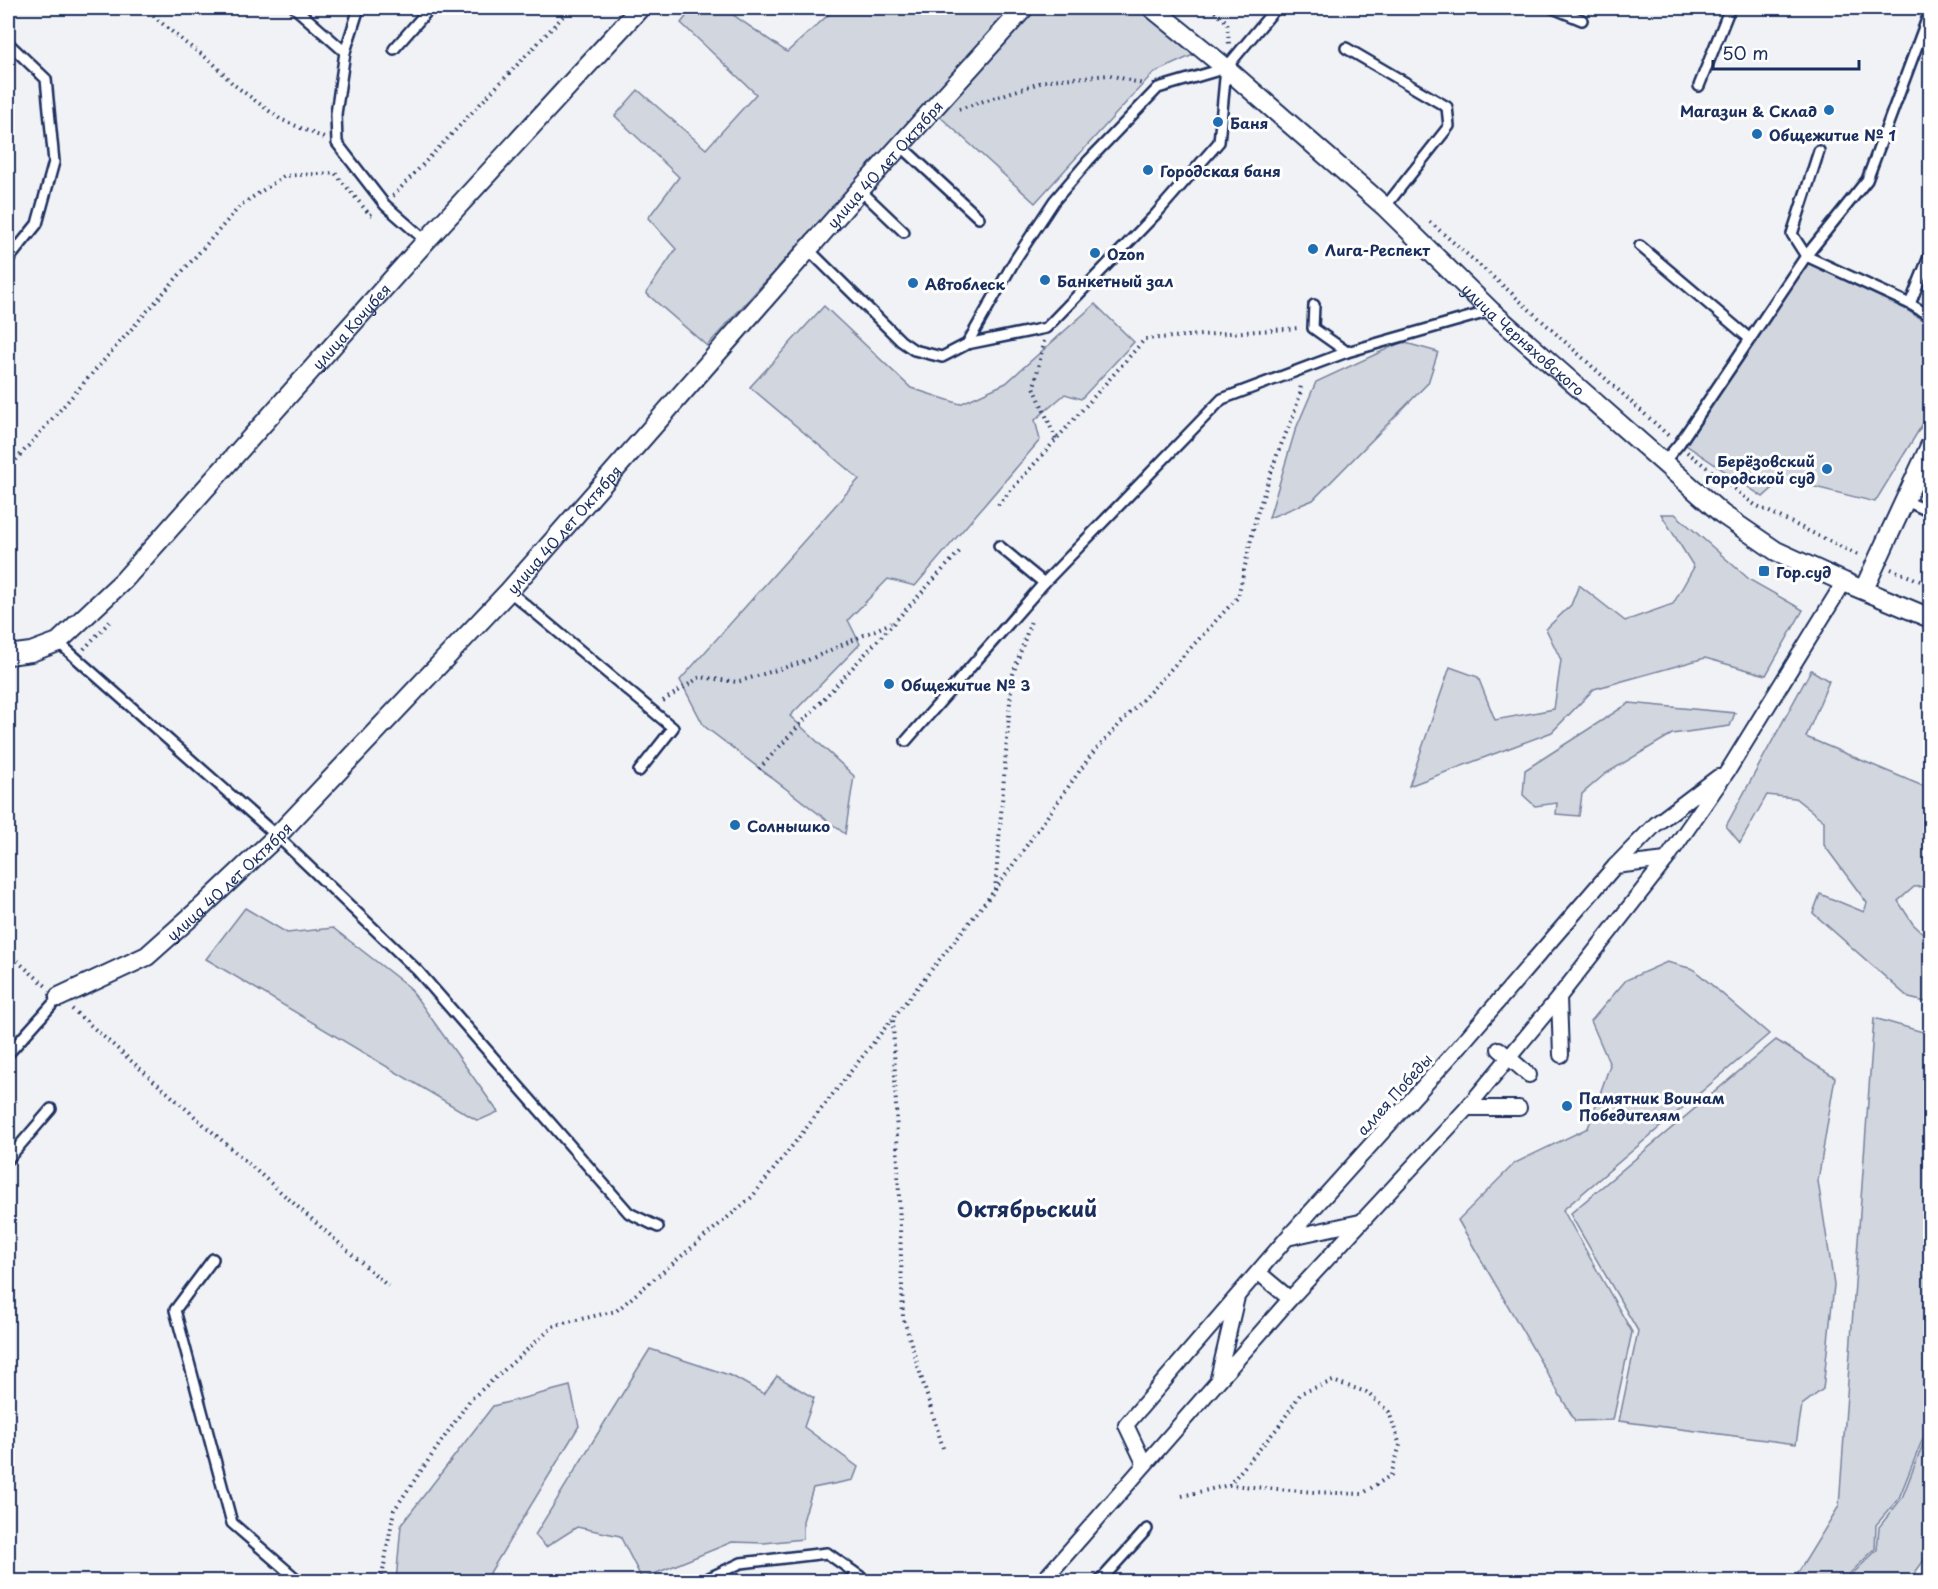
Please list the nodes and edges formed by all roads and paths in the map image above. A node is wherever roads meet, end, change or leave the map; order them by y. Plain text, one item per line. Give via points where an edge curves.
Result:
1 (144, 8) edge
2 (295, 8) edge
3 (359, 8) edge
4 (430, 8) edge
5 (571, 8) edge
6 (640, 8) edge
7 (1024, 8) edge
8 (1152, 8) edge
9 (1210, 8) edge
10 (1276, 8) edge
11 (1553, 8) edge
12 (1730, 8) edge
13 (1930, 11) edge
14 (1581, 20) dead end
15 (8, 43) edge
16 (1229, 44) dead end
17 (1346, 48) dead end
18 (394, 49) dead end
19 (345, 52) junction
20 (1226, 68) junction
21 (1699, 86) dead end
22 (1158, 88) junction
23 (954, 110) dead end
24 (337, 143) junction
25 (901, 146) junction
26 (1819, 151) dead end
27 (860, 190) junction
28 (385, 205) junction
29 (1385, 207) junction
30 (1423, 216) dead end
31 (979, 218) dead end
32 (904, 232) dead end
33 (426, 242) junction
34 (1640, 246) dead end
35 (808, 249) junction
36 (1930, 254) edge
37 (1806, 256) junction
38 (8, 260) edge
39 (1910, 304) junction
40 (1314, 305) dead end
41 (1491, 311) junction
42 (1930, 316) edge
43 (1046, 328) junction
44 (1313, 328) junction
45 (1750, 339) junction
46 (967, 344) junction
47 (1347, 352) junction
48 (1303, 368) junction
49 (1056, 440) junction
50 (1679, 444) junction
51 (1930, 446) edge
52 (1663, 464) junction
53 (8, 469) edge
54 (1904, 500) junction
55 (998, 505) dead end
56 (1930, 512) edge
57 (999, 546) dead end
58 (960, 551) dead end
59 (1858, 555) dead end
60 (1844, 582) junction
61 (1044, 583) junction
62 (1864, 589) junction
63 (509, 591) junction
64 (1033, 615) dead end
65 (1930, 618) edge
66 (895, 622) junction
67 (58, 642) junction
68 (8, 655) edge
69 (663, 701) dead end
70 (906, 741) dead end
71 (759, 769) dead end
72 (1729, 769) junction
73 (639, 771) dead end
74 (277, 837) junction
75 (1666, 860) junction
76 (1615, 866) junction
77 (995, 890) junction
78 (8, 953) edge
79 (1559, 997) junction
80 (59, 998) junction
81 (893, 1018) junction
82 (1504, 1053) junction
83 (8, 1054) edge
84 (1561, 1055) dead end
85 (1530, 1074) dead end
86 (51, 1108) dead end
87 (1467, 1108) junction
88 (1519, 1108) dead end
89 (8, 1159) edge
90 (1360, 1222) junction
91 (658, 1227) dead end
92 (1287, 1238) junction
93 (213, 1259) dead end
94 (1259, 1273) junction
95 (388, 1286) dead end
96 (1238, 1295) junction
97 (1290, 1299) junction
98 (1217, 1382) junction
99 (943, 1448) dead end
100 (1144, 1463) junction
101 (1229, 1485) junction
102 (1182, 1496) dead end
103 (1147, 1529) dead end
104 (300, 1581) edge
105 (381, 1581) edge
106 (700, 1581) edge
107 (868, 1581) edge
108 (1042, 1581) edge
109 (1099, 1581) edge

1 - 24 path via 280,119
2 - 19 lane
3 - 19 lane
4 - 18 lane
5 - 28 path
6 - 33 street, улица Кочубея
7 - 25 street, улица 40 лет Октября
8 - 20 street, улица Черняховского
9 - 16 path via 1227,22
10 - 20 lane
11 - 14 lane
12 - 21 lane
13 - 37 lane via 1867,180
15 - 38 lane via 46,79 54,162 37,224
17 - 29 lane via 1447,107 1449,126
19 - 24 lane via 336,114
20 - 22 lane
20 - 29 street, улица Черняховского
20 - 43 lane via 1220,142
22 - 23 path via 1110,75 1049,80
22 - 46 lane via 1054,201
24 - 28 lane
25 - 27 street, улица 40 лет Октября
25 - 31 lane
26 - 37 lane via 1792,234
27 - 32 lane
27 - 35 street, улица 40 лет Октября
28 - 33 lane
28 - 53 path via 370,216 335,173 284,176 242,205
29 - 41 street, улица Черняховского
30 - 50 path
33 - 67 street, улица Кочубея via 124,580
34 - 45 lane
35 - 46 lane via 914,350 942,357
35 - 63 street, улица 40 лет Октября
36 - 39 lane
37 - 39 lane
37 - 45 lane
39 - 42 lane
40 - 44 lane
41 - 47 lane
41 - 52 street, улица Черняховского
43 - 46 lane
43 - 49 path via 1034,387
44 - 47 lane
44 - 49 path via 1145,339
45 - 50 lane
47 - 48 lane
48 - 61 lane via 1222,399
48 - 77 path via 1300,395 1256,517 1238,597 1091,754
49 - 55 path
50 - 52 lane
50 - 59 path via 1755,505
51 - 54 street
52 - 60 street, улица Черняховского via 1722,514 1776,551
54 - 56 lane
54 - 62 street
57 - 61 lane
58 - 66 path
60 - 62 street, улица Черняховского
60 - 72 street
61 - 70 lane
62 - 65 street, улица Черняховского
63 - 73 lane via 673,728
63 - 74 street, улица 40 лет Октября
64 - 77 path via 1012,677
66 - 69 path via 806,662 737,682 700,677
66 - 71 path
67 - 68 street
67 - 74 lane
72 - 75 street
72 - 76 street, аллея Победы via 1656,824
74 - 80 street, улица 40 лет Октября via 147,956
74 - 91 lane via 418,970 629,1213
75 - 76 street
75 - 79 street
76 - 92 street, аллея Победы
77 - 81 path
78 - 80 path
79 - 82 street
79 - 84 street
80 - 83 lane
80 - 95 path
81 - 99 path via 903,1317
81 - 105 path via 752,1197 616,1311 555,1325 470,1400 394,1510
82 - 85 street
82 - 87 street
86 - 89 lane
87 - 88 street
87 - 90 street
90 - 92 street
90 - 97 street
92 - 94 street, аллея Победы
93 - 104 lane via 175,1310 232,1523
94 - 96 street, аллея Победы
94 - 97 street
96 - 98 street
96 - 100 street, аллея Победы via 1126,1425
97 - 98 street
98 - 100 street
100 - 108 street
101 - 101 path via 1362,1494 1391,1475 1400,1445 1389,1412 1366,1392 1333,1381 1301,1393 1280,1426
101 - 102 path
103 - 109 lane
106 - 107 lane via 741,1563 827,1553

